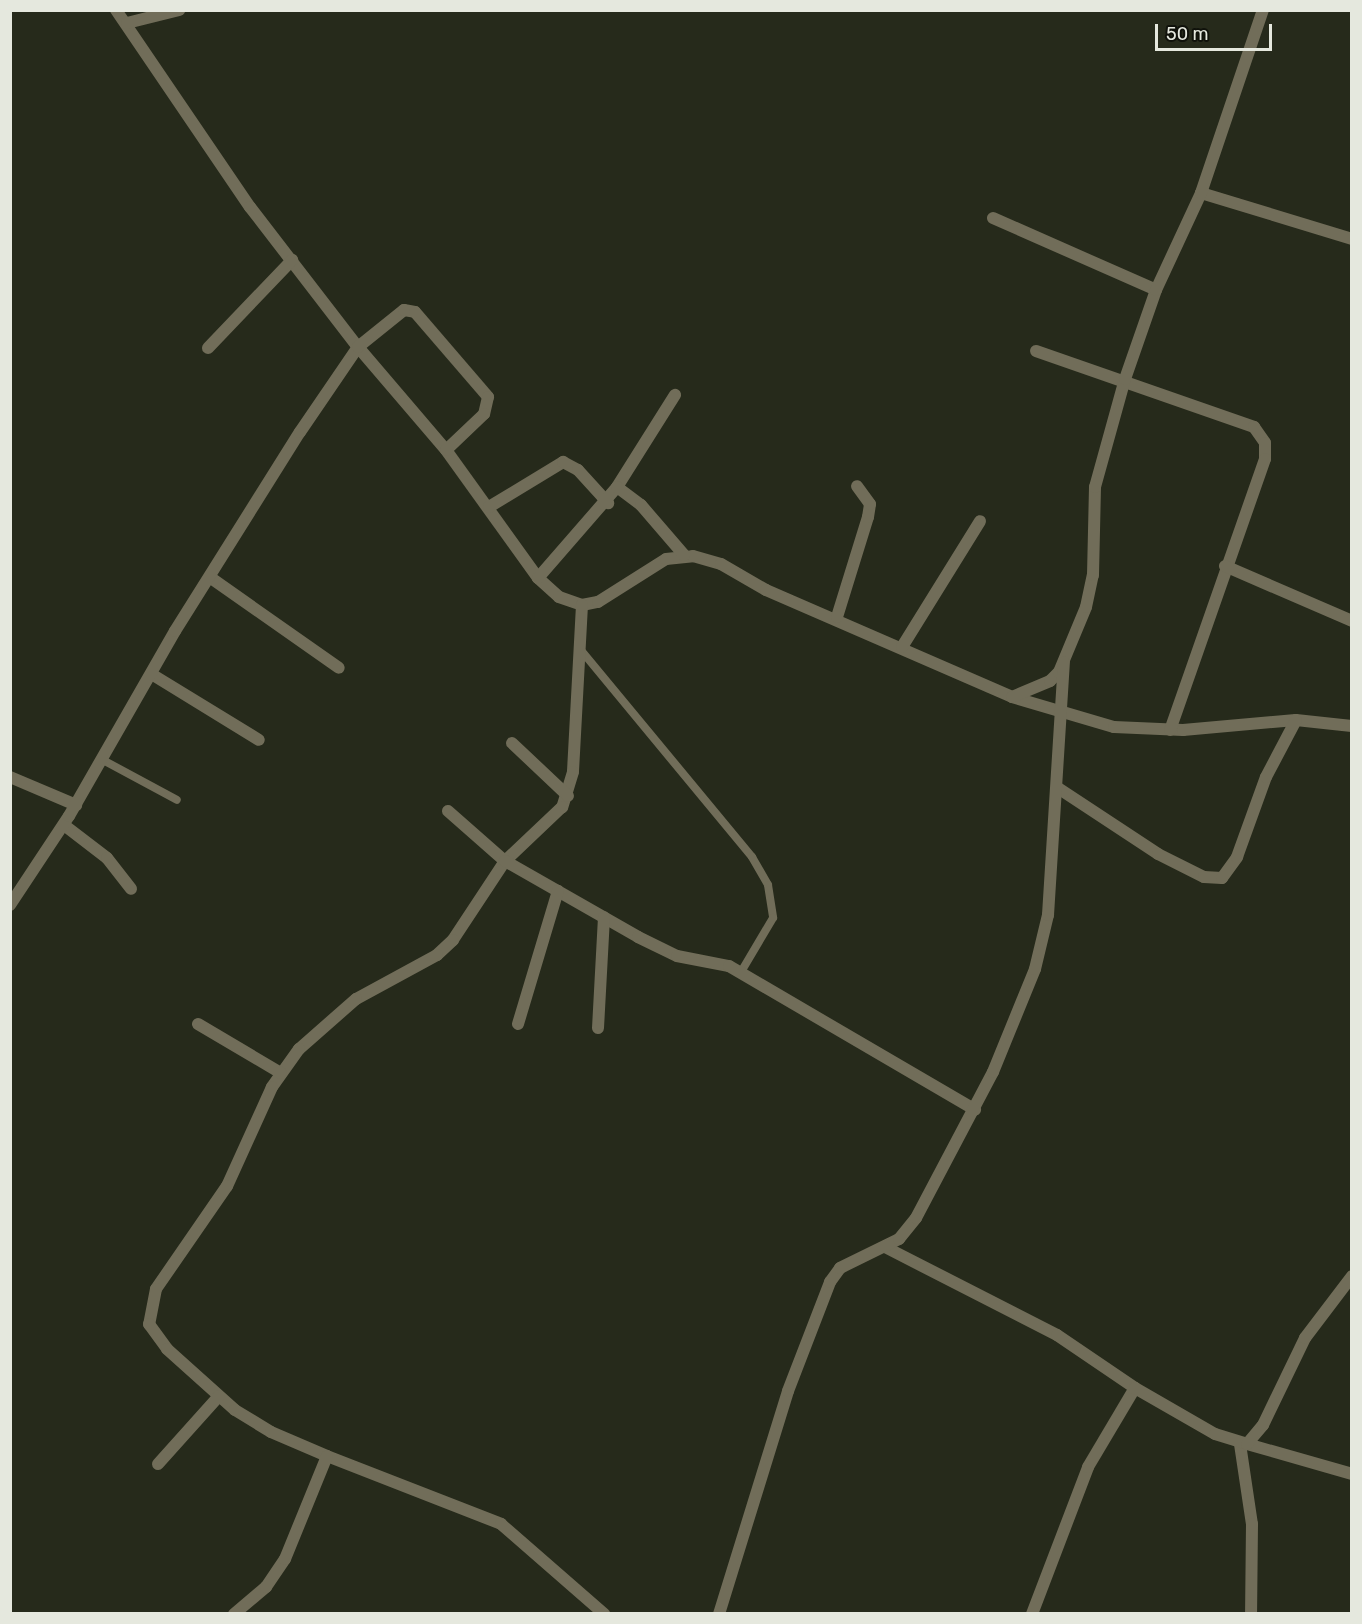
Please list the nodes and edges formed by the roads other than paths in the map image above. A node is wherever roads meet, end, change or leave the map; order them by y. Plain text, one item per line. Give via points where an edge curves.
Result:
1 (116, 10) edge
2 (180, 10) edge
3 (1263, 10) edge
4 (127, 23) junction
5 (1201, 193) junction
6 (993, 218) dead end
7 (1352, 239) edge
8 (291, 260) junction
9 (1155, 290) junction
10 (358, 347) junction
11 (208, 348) dead end
12 (1036, 351) dead end
13 (1125, 379) junction
14 (675, 395) dead end
15 (446, 450) junction
16 (856, 486) dead end
17 (617, 487) junction
18 (608, 503) junction
19 (489, 507) junction
20 (980, 521) dead end
21 (684, 555) junction
22 (1226, 566) junction
23 (211, 578) junction
24 (538, 578) junction
25 (582, 605) junction
26 (837, 617) junction
27 (1352, 621) edge
28 (902, 647) junction
29 (580, 649) junction
30 (1064, 663) junction
31 (339, 668) dead end
32 (153, 675) junction
33 (1012, 697) junction
34 (1059, 711) junction
35 (1296, 720) junction
36 (1352, 726) edge
37 (1170, 730) junction
38 (259, 740) dead end
39 (512, 743) dead end
40 (101, 759) junction
41 (10, 777) edge
42 (1058, 788) junction
43 (568, 796) junction
44 (177, 800) dead end
45 (76, 805) junction
46 (448, 811) dead end
47 (64, 825) junction
48 (505, 861) junction
49 (131, 889) dead end
50 (558, 891) junction
51 (10, 905) edge
52 (604, 917) junction
53 (741, 972) junction
54 (198, 1024) dead end
55 (518, 1024) dead end
56 (598, 1028) dead end
57 (281, 1073) junction
58 (975, 1110) junction
59 (885, 1247) junction
60 (1352, 1276) edge
61 (1135, 1388) junction
62 (219, 1396) junction
63 (1244, 1444) junction
64 (327, 1456) junction
65 (158, 1464) dead end
66 (1352, 1474) edge
67 (234, 1614) edge
68 (604, 1614) edge
69 (719, 1614) edge
70 (1032, 1614) edge
71 (1251, 1614) edge

1 - 4 street
2 - 4 street
3 - 5 street
4 - 8 street via 250,207
5 - 7 street
5 - 9 street
6 - 9 street
8 - 10 street
8 - 11 street
9 - 13 street
10 - 15 street
10 - 15 street via 398,313 409,310 482,388 489,406
10 - 23 street
12 - 13 street
13 - 22 street via 1260,433 1264,459
13 - 30 street via 1095,487 1090,587
14 - 17 street
15 - 19 street
16 - 26 street via 870,504
17 - 18 street
17 - 21 street via 641,505
18 - 19 street via 578,470 563,462
18 - 24 street
19 - 24 street
20 - 28 street
21 - 25 street via 666,559 598,602
21 - 26 street via 721,564 766,590
22 - 27 street
22 - 37 street
23 - 31 street
23 - 32 street
24 - 25 street via 559,597
25 - 29 street
26 - 28 street
28 - 33 street
29 - 43 street
29 - 53 lane via 752,856 768,885 773,918
30 - 33 street via 1050,681
30 - 34 street
32 - 38 street
32 - 40 street
33 - 34 street
34 - 37 street via 1114,727
34 - 42 street
35 - 36 street
35 - 37 street
35 - 42 street via 1258,796 1237,857 1222,878 1204,877 1158,854
39 - 43 street
40 - 44 lane
40 - 45 street
41 - 45 street
42 - 58 street via 1044,940
43 - 48 street via 547,826
45 - 47 street
46 - 48 street
47 - 49 street via 107,858
47 - 51 street
48 - 50 street
48 - 57 street via 453,940 437,955 381,982 333,1016
50 - 52 street
50 - 55 street
52 - 53 street via 677,956 709,959
52 - 56 street
53 - 58 street
54 - 57 street
57 - 62 street via 227,1186 156,1288 149,1312 155,1336
58 - 59 street via 916,1218
59 - 61 street via 1057,1335
59 - 69 street via 840,1268 830,1282 781,1412
60 - 63 street via 1305,1338 1263,1425
61 - 63 street
61 - 70 street via 1088,1467
62 - 64 street via 270,1432
62 - 65 street
63 - 66 street
63 - 71 street via 1252,1524
64 - 67 street via 285,1558 266,1587
64 - 68 street via 501,1524

